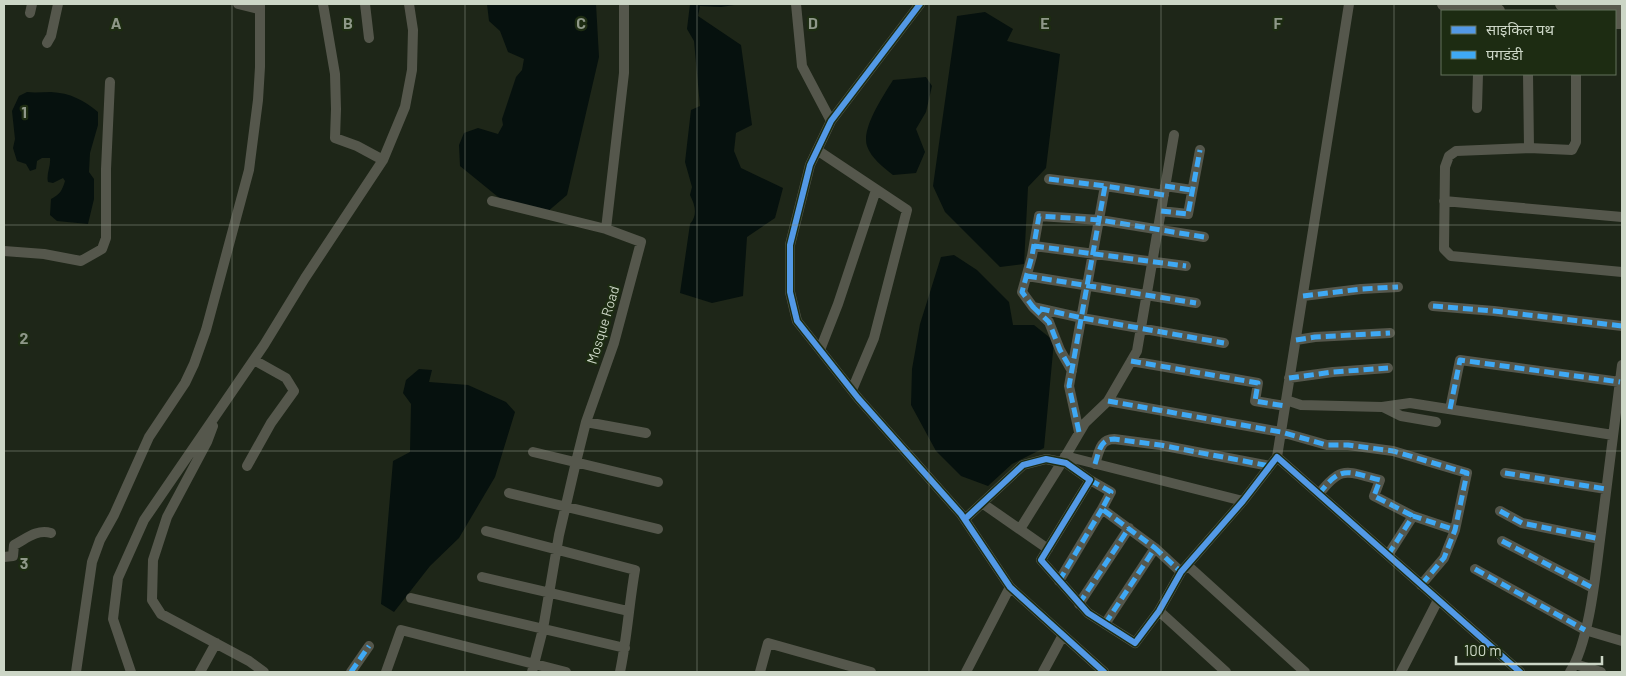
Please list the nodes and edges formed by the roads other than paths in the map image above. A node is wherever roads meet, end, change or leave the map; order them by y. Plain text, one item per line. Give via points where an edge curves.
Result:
1 (58, 4) edge
2 (238, 4) edge
3 (323, 4) edge
4 (365, 4) edge
5 (409, 4) edge
6 (624, 4) edge
7 (796, 4) edge
8 (920, 4) edge
9 (1349, 4) edge
10 (1444, 4) edge
11 (1562, 4) edge
12 (260, 6) edge
13 (1622, 9) edge
14 (1479, 10) edge
15 (369, 38) dead end
16 (47, 43) dead end
17 (1478, 75) edge
18 (1528, 75) edge
19 (1576, 75) edge
20 (110, 82) dead end
21 (1477, 108) dead end
22 (831, 121) junction
23 (1174, 135) dead end
24 (1528, 148) junction
25 (817, 150) junction
26 (1200, 150) dead end
27 (383, 160) junction
28 (1049, 179) dead end
29 (1105, 186) junction
30 (876, 190) junction
31 (1192, 190) junction
32 (1164, 191) junction
33 (492, 201) dead end
34 (1444, 201) junction
35 (1161, 211) junction
36 (1622, 217) edge
37 (1100, 220) junction
38 (606, 229) junction
39 (1158, 229) junction
40 (1204, 237) dead end
41 (1034, 246) junction
42 (4, 250) edge
43 (1094, 253) junction
44 (1152, 260) junction
45 (1186, 266) dead end
46 (1622, 272) edge
47 (1027, 276) junction
48 (1088, 285) junction
49 (1398, 287) dead end
50 (1147, 295) junction
51 (1303, 296) junction
52 (1196, 303) dead end
53 (1433, 306) dead end
54 (1033, 307) junction
55 (1082, 318) junction
56 (1622, 326) edge
57 (1141, 328) junction
58 (1390, 333) dead end
59 (1296, 340) junction
60 (1224, 343) dead end
61 (820, 350) junction
62 (254, 360) junction
63 (1131, 361) junction
64 (1622, 365) edge
65 (1388, 368) dead end
66 (1072, 372) junction
67 (1290, 378) junction
68 (1620, 382) junction
69 (852, 390) junction
70 (1108, 401) junction
71 (1286, 403) junction
72 (1382, 407) junction
73 (1450, 409) junction
74 (218, 411) junction
75 (586, 422) junction
76 (1436, 422) dead end
77 (1079, 432) junction
78 (1281, 432) junction
79 (646, 434) dead end
80 (1613, 435) junction
81 (533, 452) dead end
82 (1064, 459) junction
83 (1274, 461) junction
84 (576, 462) junction
85 (1094, 464) junction
86 (247, 466) dead end
87 (1505, 473) dead end
88 (1090, 480) junction
89 (658, 482) dead end
90 (1606, 489) junction
91 (509, 493) dead end
92 (1318, 494) junction
93 (1243, 501) junction
94 (982, 503) junction
95 (566, 506) junction
96 (1102, 509) junction
97 (1500, 511) dead end
98 (1413, 516) junction
99 (965, 519) junction
100 (1129, 528) junction
101 (658, 529) dead end
102 (1020, 529) junction
103 (1455, 530) junction
104 (486, 531) dead end
105 (51, 533) dead end
106 (1600, 539) junction
107 (1502, 541) dead end
108 (1155, 548) junction
109 (1048, 549) junction
110 (556, 550) junction
111 (1388, 555) junction
112 (4, 557) edge
113 (1184, 569) junction
114 (1475, 569) dead end
115 (482, 577) dead end
116 (1059, 581) junction
117 (1421, 585) junction
118 (1010, 587) junction
119 (1594, 588) junction
120 (549, 593) junction
121 (411, 598) dead end
122 (1438, 600) junction
123 (1079, 604) junction
124 (628, 611) junction
125 (1159, 611) junction
126 (1105, 624) junction
127 (543, 629) junction
128 (1585, 630) junction
129 (1063, 635) junction
130 (1622, 641) edge
131 (216, 643) junction
132 (369, 646) dead end
133 (625, 648) junction
134 (532, 668) edge
135 (1572, 668) edge
136 (76, 672) edge
137 (131, 672) edge
138 (200, 672) edge
139 (264, 672) edge
140 (351, 672) edge
141 (386, 672) edge
142 (566, 672) edge
143 (620, 672) edge
144 (760, 672) edge
145 (871, 672) edge
146 (966, 672) edge
147 (1043, 672) edge
148 (1104, 672) edge
149 (1226, 672) edge
150 (1305, 672) edge
151 (1401, 672) edge
152 (1520, 672) edge
153 (1601, 672) edge

1 - 16 street
2 - 12 street
3 - 27 street via 335,74 335,138
4 - 15 street
5 - 27 street via 412,70 405,107
6 - 38 street via 624,73
7 - 22 street via 802,66
8 - 22 street
9 - 51 street
10 - 14 main road
11 - 13 main road
12 - 136 street via 258,100 249,170 206,330 185,383 149,437 100,540 92,562
17 - 21 street
18 - 24 street
19 - 24 street via 1576,142 1572,150
20 - 42 street via 106,238 102,249 81,261
22 - 25 street
23 - 32 street
24 - 34 street via 1456,151 1449,156 1445,167
25 - 30 street
25 - 61 street via 810,165 790,244 790,292 797,321
26 - 31 street
27 - 62 street
28 - 29 street
29 - 32 street
29 - 37 street
30 - 61 street
30 - 69 street via 906,210 874,338
31 - 32 street
31 - 35 street via 1188,214
32 - 35 street
33 - 38 street
34 - 36 street
34 - 46 street via 1444,249 1451,256
35 - 39 street
37 - 39 street
37 - 41 street via 1039,216
37 - 43 street
38 - 75 street, Mosque Road via 641,242 614,344
39 - 40 street
39 - 44 street
41 - 43 street
41 - 47 street
43 - 44 street
43 - 48 street
44 - 45 street
44 - 50 street
47 - 48 street
47 - 54 street via 1022,292
48 - 50 street
48 - 55 street
49 - 51 street
50 - 52 street
50 - 57 street
51 - 59 street
53 - 56 street
54 - 55 street
54 - 66 street via 1049,322
55 - 57 street
55 - 66 street
57 - 60 street
57 - 63 street via 1137,351
58 - 59 street
59 - 67 street
61 - 69 street
62 - 74 street
62 - 86 street via 286,378 294,391
63 - 70 street
63 - 71 street via 1258,383 1255,401
64 - 68 street
65 - 67 street
66 - 77 street via 1069,386
67 - 71 street
68 - 73 street via 1460,360
68 - 80 street
69 - 99 street
70 - 77 street
70 - 78 street
71 - 72 street
71 - 78 street
72 - 73 street via 1410,403
72 - 76 street via 1401,416
73 - 80 street
74 - 131 street via 207,442 167,517 152,560 152,600 161,614
74 - 137 street via 144,520 118,578 113,619
75 - 79 street
75 - 84 street, Mosque Road
77 - 82 street
78 - 83 street
78 - 103 street via 1327,445 1393,451 1467,473
80 - 90 street
81 - 84 street
82 - 85 street
82 - 88 street
82 - 94 street via 1046,459 1023,465
82 - 102 street
83 - 85 street via 1108,439 1102,443
83 - 92 street
83 - 93 street
84 - 89 street
84 - 95 street, Mosque Road
85 - 93 street
87 - 90 street
88 - 96 street via 1111,492
88 - 109 street
90 - 106 street
91 - 95 street
92 - 98 street via 1339,473 1374,478 1380,480 1374,496
92 - 111 street
93 - 113 street
94 - 99 street
94 - 102 street
95 - 101 street
95 - 110 street, Mosque Road
96 - 100 street
96 - 116 street
97 - 106 street via 1522,523
98 - 103 street
98 - 111 street
99 - 118 street
100 - 108 street
100 - 123 street
102 - 109 street
103 - 117 street via 1444,558
104 - 110 street
105 - 112 street via 35,532 14,545 13,556
106 - 119 street
107 - 119 street
108 - 113 street
108 - 126 street
109 - 116 street via 1041,560
110 - 120 street, Mosque Road
110 - 124 street via 635,570
111 - 117 street
113 - 125 street
113 - 150 street
114 - 128 street
115 - 120 street
116 - 123 street
117 - 122 street
118 - 129 street
118 - 146 street
119 - 128 street
120 - 124 street
120 - 127 street, Mosque Road
121 - 127 street
122 - 151 street
122 - 152 street
123 - 126 street
124 - 133 street
125 - 126 street via 1134,643
125 - 149 street
127 - 133 street
127 - 134 street, Mosque Road
128 - 130 street
128 - 135 street
129 - 147 street
129 - 148 street
131 - 138 street
131 - 139 street
132 - 140 street
133 - 143 street
134 - 141 street via 401,630
134 - 142 street
135 - 153 street
144 - 145 street via 768,643

